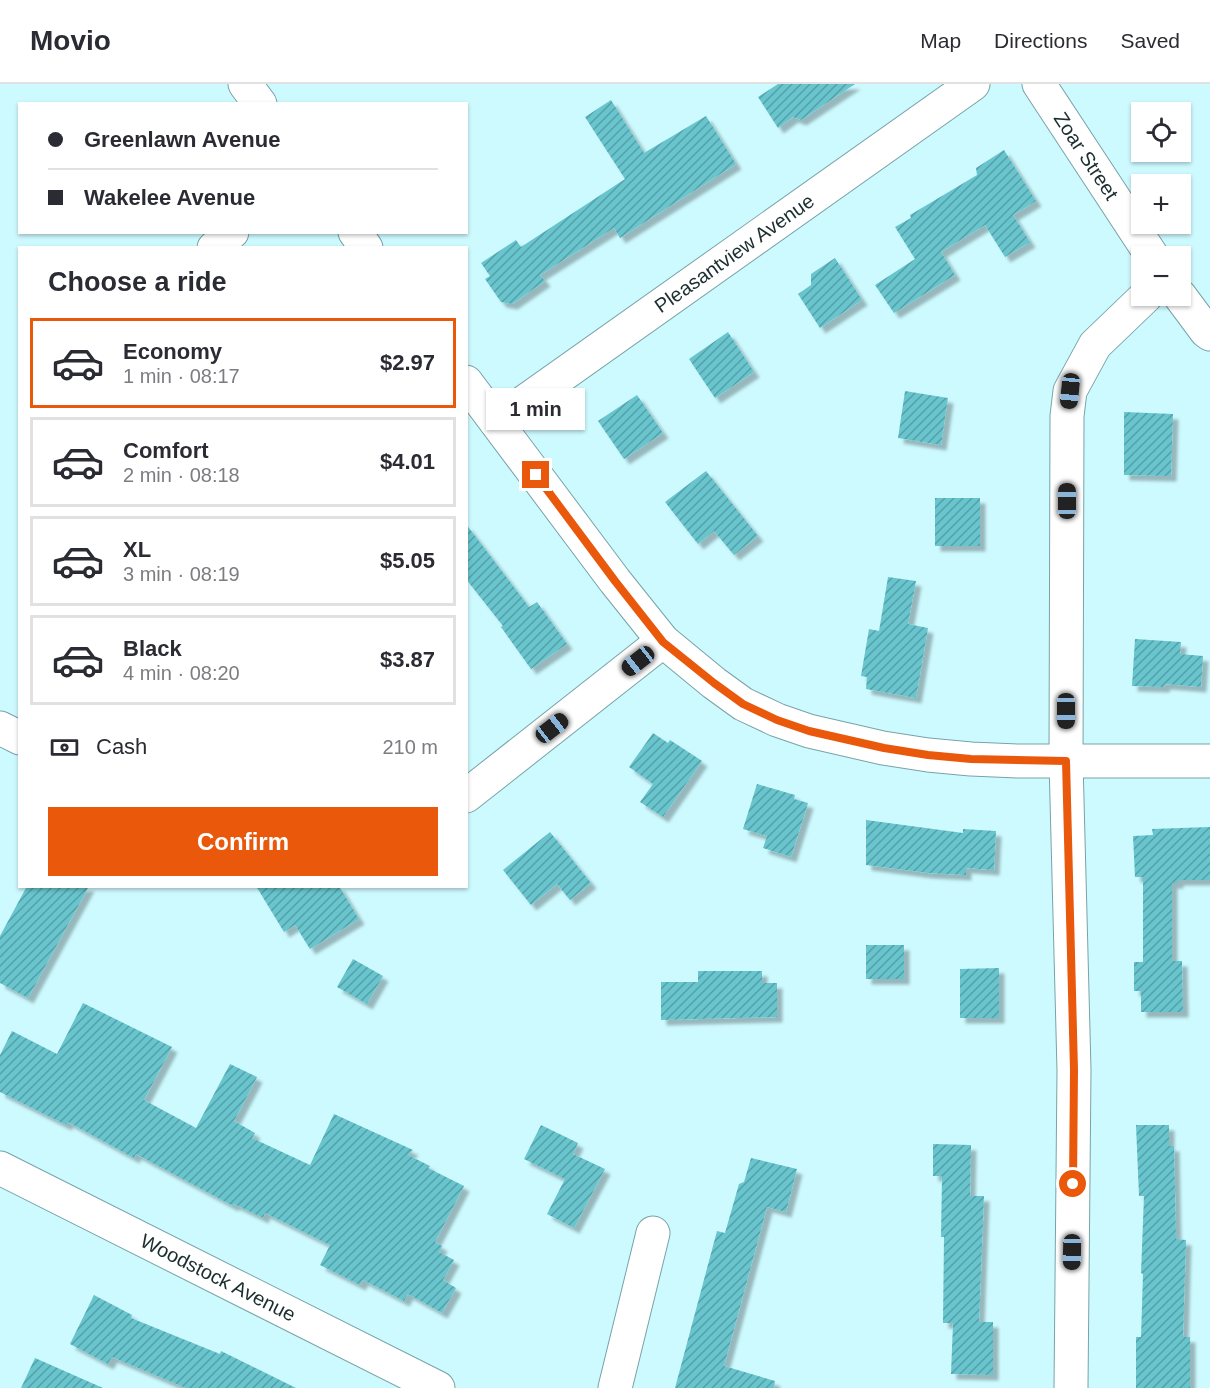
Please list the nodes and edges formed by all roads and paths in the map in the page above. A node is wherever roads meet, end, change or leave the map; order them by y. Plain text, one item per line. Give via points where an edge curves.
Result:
1 (245, 84) edge
2 (973, 84) edge
3 (1039, 84) edge
4 (258, 102) edge
5 (230, 234) edge
6 (216, 246) edge
7 (1145, 246) edge
8 (1136, 306) edge
9 (1187, 306) edge
10 (1210, 334) edge
11 (468, 385) edge
12 (496, 423) junction
13 (663, 642) junction
14 (0, 728) edge
15 (18, 737) edge
16 (1066, 761) junction
17 (1210, 761) edge
18 (468, 794) edge
19 (0, 1168) edge
20 (653, 1233) dead end
21 (438, 1388) edge
22 (615, 1388) edge
23 (1071, 1388) edge

1 - 4 street
2 - 12 street, Pleasantview Avenue
3 - 7 street, Zoar Street
5 - 6 street
8 - 16 street via 1095,345 1070,391
9 - 10 street
11 - 12 street
12 - 13 street
13 - 16 street via 743,704 809,731 928,755
13 - 18 street
14 - 15 street
16 - 17 street
16 - 23 street via 1074,1070
19 - 21 street, Woodstock Avenue
20 - 22 street

